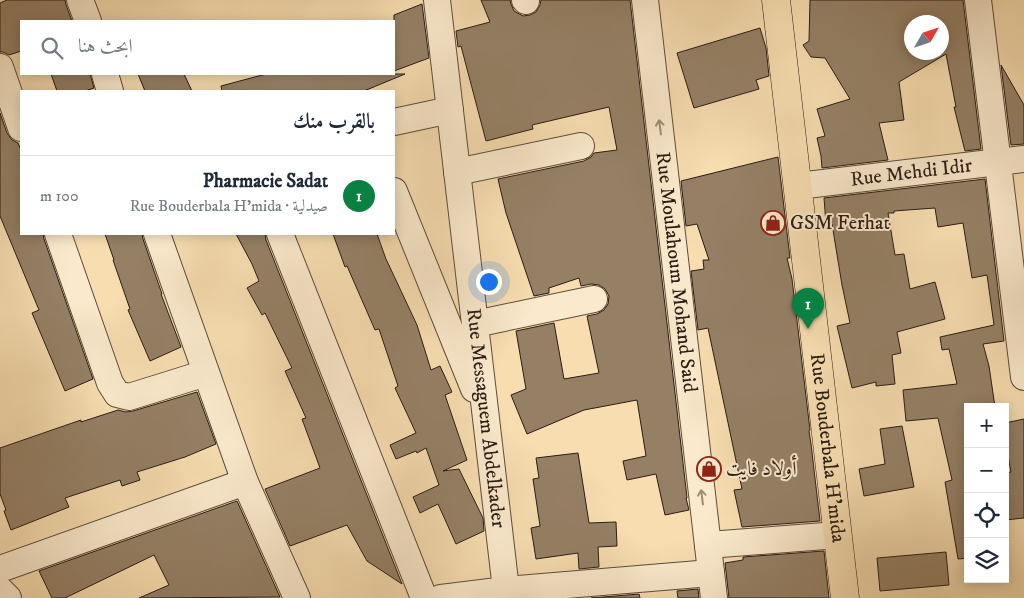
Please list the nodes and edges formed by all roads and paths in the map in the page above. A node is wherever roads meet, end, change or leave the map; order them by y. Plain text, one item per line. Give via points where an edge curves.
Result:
1 (80, 0) edge
2 (437, 0) edge
3 (645, 0) edge
4 (776, 0) edge
5 (978, 0) edge
6 (88, 20) edge
7 (20, 61) edge
8 (0, 66) edge
9 (105, 75) edge
10 (110, 90) edge
11 (450, 110) junction
12 (395, 122) edge
13 (20, 125) edge
14 (581, 146) dead end
15 (1024, 159) edge
16 (998, 162) junction
17 (457, 172) junction
18 (798, 186) junction
19 (395, 193) edge
20 (58, 235) edge
21 (157, 235) edge
22 (280, 235) edge
23 (1015, 237) edge
24 (594, 299) dead end
25 (475, 324) junction
26 (1023, 364) edge
27 (206, 373) junction
28 (486, 420) junction
29 (245, 482) junction
30 (838, 535) junction
31 (708, 545) junction
32 (0, 569) edge
33 (713, 586) edge
34 (0, 590) edge
35 (507, 594) edge
36 (8, 598) edge
37 (297, 598) edge
38 (424, 598) edge
39 (440, 598) edge
40 (845, 598) edge

1 - 6 street
2 - 11 street, Rue Messaguem Abdelkader
31 -> 3 street, Rue Moulahoum Mohand Said
4 - 18 main road, Rue Bouderbala H'mida
5 - 16 street
7 - 8 street
8 - 13 street
9 - 10 street
11 - 12 street
11 - 17 street, Rue Messaguem Abdelkader
14 - 17 street
15 - 16 street, Rue Mehdi Idir
16 - 18 street, Rue Mehdi Idir
16 - 23 street
17 - 25 street, Rue Messaguem Abdelkader
18 - 30 main road, Rue Bouderbala H'mida
19 - 28 street
20 - 27 street via 110,383 117,394 129,397
21 - 27 street
22 - 38 street
23 - 26 street
24 - 25 street
25 - 28 street, Rue Messaguem Abdelkader
27 - 29 street
28 - 35 street, Rue Messaguem Abdelkader
29 - 32 street
29 - 37 street
30 - 31 street
30 - 40 main road, Rue Bouderbala H'mida
31 - 33 street, Rue Moulahoum Mohand Said
33 - 35 street
34 - 36 street
35 - 39 street

